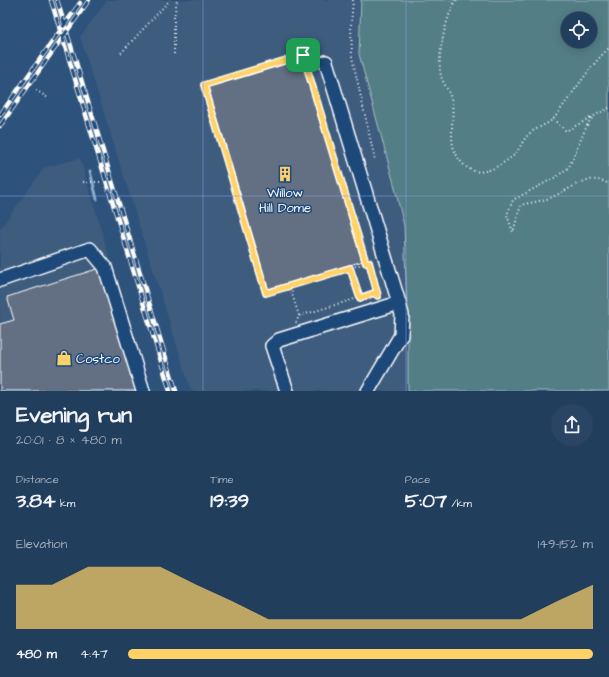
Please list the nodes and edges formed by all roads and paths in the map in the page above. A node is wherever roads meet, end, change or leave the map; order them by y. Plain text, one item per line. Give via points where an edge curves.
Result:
1 (170, 0) edge
2 (177, 0) edge
3 (353, 0) edge
4 (456, 0) edge
5 (609, 48) edge
6 (121, 53) dead end
7 (174, 54) dead end
8 (326, 62) dead end
9 (36, 90) dead end
10 (48, 98) dead end
11 (609, 108) edge
12 (594, 116) junction
13 (553, 119) junction
14 (375, 160) dead end
15 (83, 182) dead end
16 (102, 182) dead end
17 (609, 184) edge
18 (366, 263) junction
19 (350, 267) junction
20 (0, 280) edge
21 (289, 285) junction
22 (378, 296) junction
23 (360, 298) junction
24 (391, 306) junction
25 (299, 316) junction
26 (297, 331) junction
27 (143, 391) edge
28 (287, 391) edge
29 (368, 391) edge

1 - 6 path
2 - 7 path via 174,16
3 - 14 path via 352,57
4 - 13 path via 441,45 439,62 442,78 450,92 454,145 462,162 470,170 481,173 492,170 515,154 528,134
5 - 13 path via 594,61
8 - 24 lane
9 - 10 path
11 - 12 path
12 - 13 path via 566,131
12 - 17 path via 588,123 569,167 556,178 513,200 508,215 513,232 521,205 554,196 582,180 594,179
15 - 16 path
18 - 19 path
18 - 21 path via 303,55 204,85 266,293
18 - 22 path via 369,262
19 - 21 path
19 - 23 path
20 - 27 lane via 90,248 105,267
21 - 25 path
22 - 23 path via 374,293
22 - 24 path
23 - 25 path
24 - 26 lane
24 - 29 lane via 402,315 401,335
25 - 26 path
26 - 28 lane via 272,346

